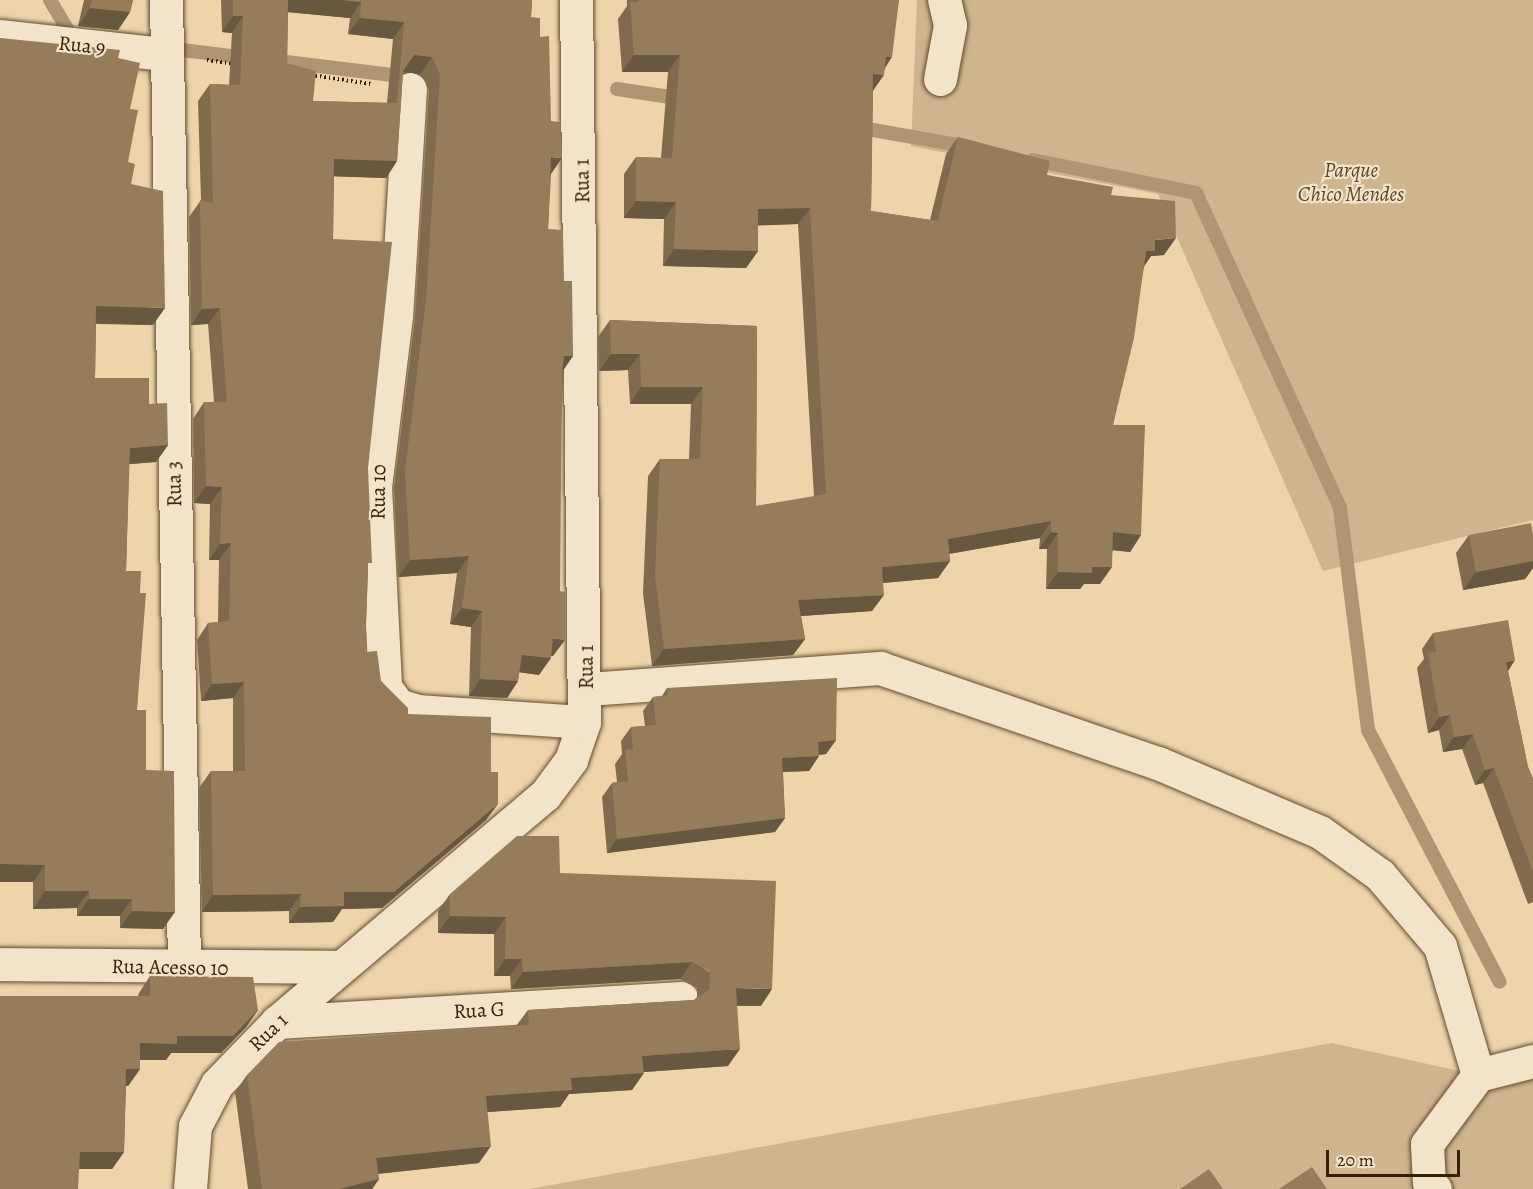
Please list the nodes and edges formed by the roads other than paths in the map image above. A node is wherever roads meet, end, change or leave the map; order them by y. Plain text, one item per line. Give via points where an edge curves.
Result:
1 (166, 0) edge
2 (576, 0) edge
3 (944, 0) edge
4 (0, 36) edge
5 (164, 54) junction
6 (940, 79) dead end
7 (410, 89) dead end
8 (587, 689) junction
9 (584, 722) junction
10 (0, 964) edge
11 (340, 967) junction
12 (184, 968) junction
13 (681, 998) edge
14 (277, 1022) junction
15 (1533, 1061) edge
16 (1478, 1075) junction
17 (190, 1179) edge
18 (1435, 1189) edge

1 - 5 street, Rua 3
2 - 8 street, Rua 1
3 - 6 street via 950,25
4 - 5 street, Rua 9
5 - 12 street, Rua 3
7 - 9 street, Rua 10 via 396,316 375,487 385,687 398,705 418,711
8 - 9 street, Rua 1
8 - 16 street via 880,668 1158,763 1320,832 1380,875 1440,946
9 - 11 street, Rua 1 via 571,760 545,795
10 - 12 street, Rua Acesso 10
11 - 12 street, Rua Acesso 10
11 - 14 street, Rua 1
13 - 14 street, Rua G
14 - 17 street, Rua 1 via 217,1083 195,1126
15 - 16 street
16 - 18 street via 1426,1144 1429,1183

